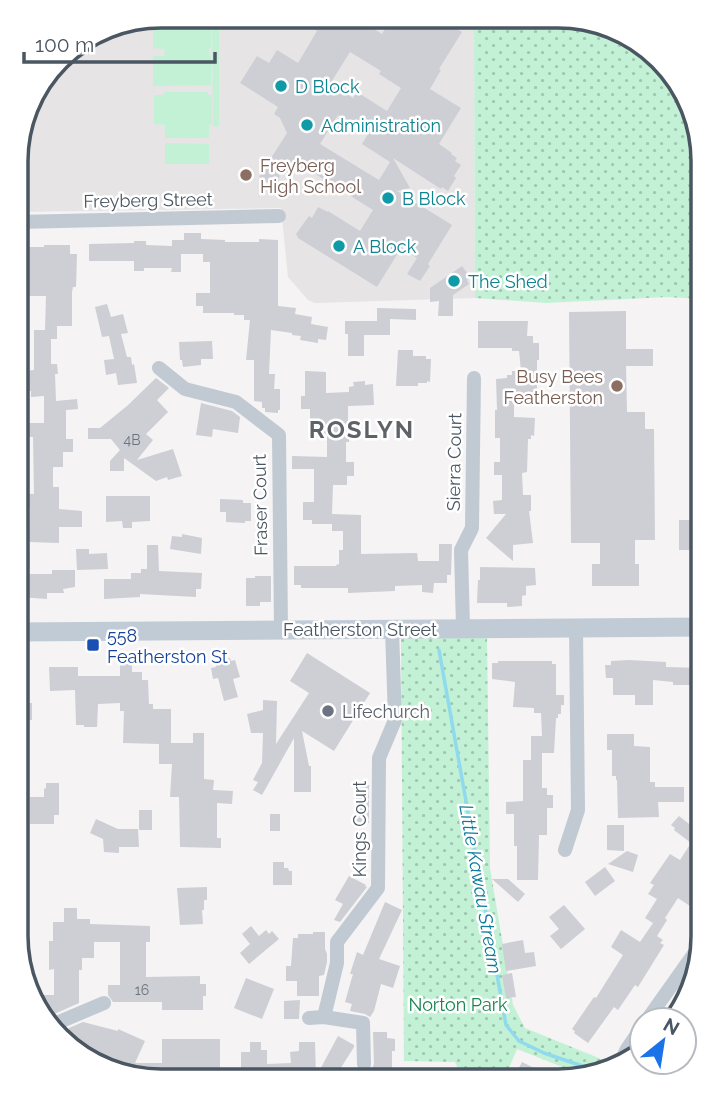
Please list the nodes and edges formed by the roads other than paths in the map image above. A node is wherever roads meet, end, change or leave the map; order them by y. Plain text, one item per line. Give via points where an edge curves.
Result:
1 (279, 216) dead end
2 (28, 222) edge
3 (159, 368) dead end
4 (474, 378) dead end
5 (691, 627) edge
6 (463, 628) junction
7 (576, 628) junction
8 (393, 629) junction
9 (281, 630) junction
10 (28, 632) edge
11 (565, 850) dead end
12 (685, 976) edge
13 (104, 1003) dead end
14 (659, 1006) edge
15 (59, 1022) edge
16 (364, 1064) dead end

1 - 2 street, Freyberg Street
3 - 9 street, Fraser Court via 185,389 236,402 279,435
4 - 6 street, Sierra Court via 472,528 461,550
5 - 7 main road, Featherston Street
6 - 7 main road, Featherston Street
6 - 8 main road, Featherston Street
7 - 11 street via 578,810
8 - 9 main road, Featherston Street
8 - 16 street, Kings Court via 395,720 379,758 378,888 337,942 337,963 316,1018 363,1023
9 - 10 main road, Featherston Street
12 - 14 street
13 - 15 street

